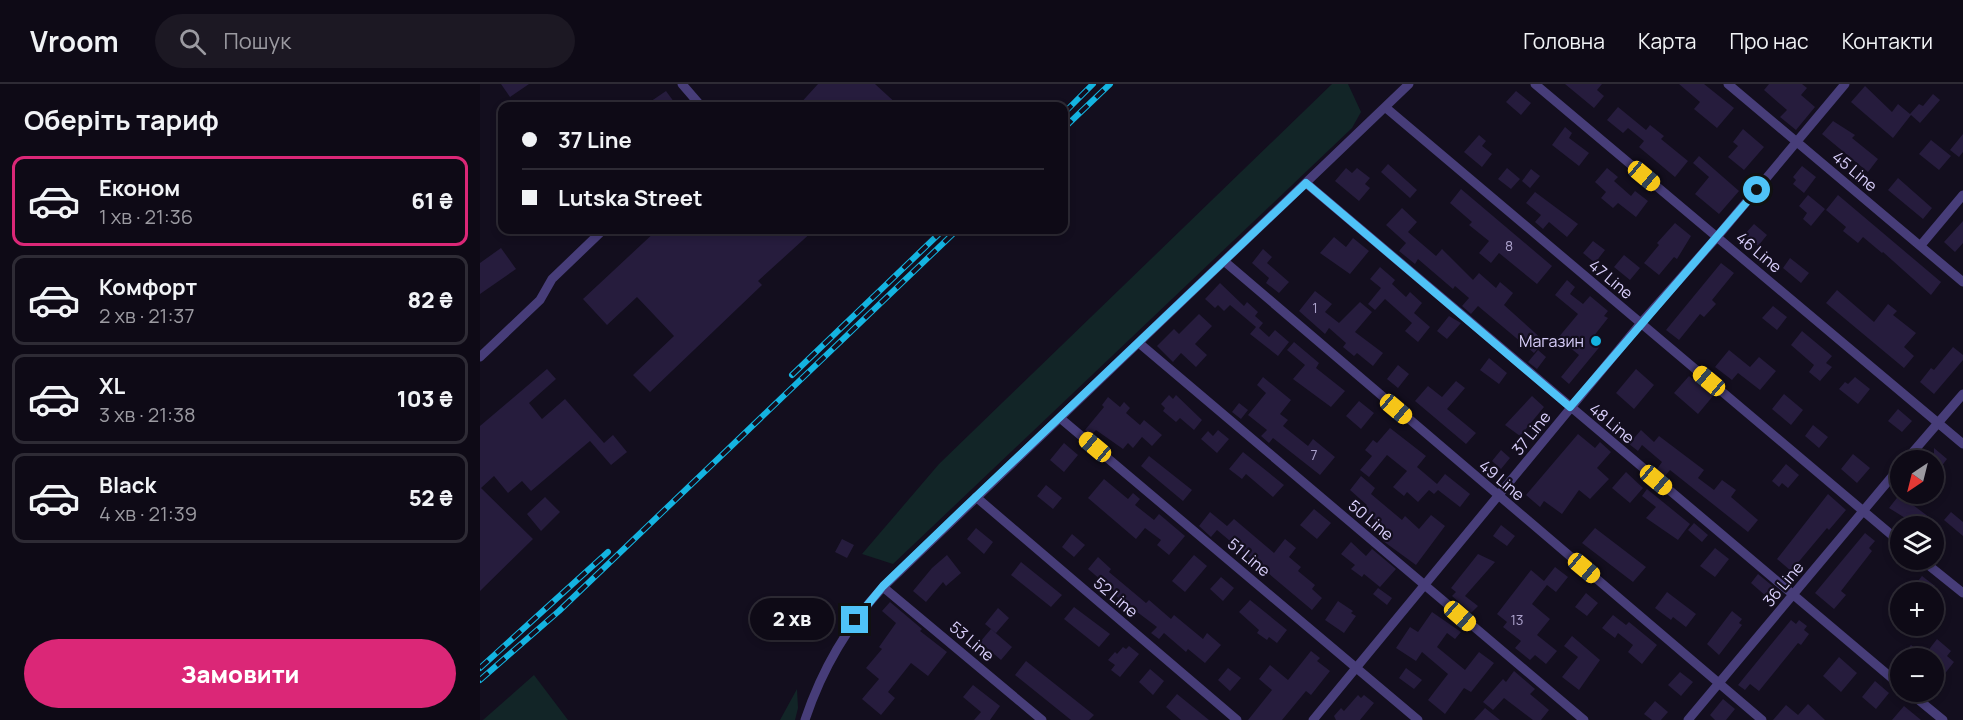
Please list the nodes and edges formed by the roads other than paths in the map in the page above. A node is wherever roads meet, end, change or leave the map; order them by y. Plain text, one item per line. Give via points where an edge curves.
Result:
1 (682, 84) edge
2 (1409, 84) edge
3 (1535, 84) edge
4 (1728, 84) edge
5 (1845, 84) edge
6 (698, 102) edge
7 (1385, 107) junction
8 (1797, 142) junction
9 (1306, 183) junction
10 (1963, 195) edge
11 (599, 234) edge
12 (1717, 237) junction
13 (1921, 245) junction
14 (1224, 261) junction
15 (1963, 282) edge
16 (1640, 324) junction
17 (1140, 343) junction
18 (480, 357) edge
19 (1963, 394) edge
20 (1570, 407) junction
21 (1060, 418) junction
22 (1939, 423) junction
23 (1963, 444) edge
24 (1915, 450) edge
25 (1890, 478) edge
26 (976, 497) junction
27 (1499, 497) junction
28 (1862, 510) junction
29 (1890, 534) edge
30 (1934, 570) edge
31 (883, 586) junction
32 (1425, 586) junction
33 (1963, 593) edge
34 (1794, 596) junction
35 (1356, 666) junction
36 (1890, 677) edge
37 (1719, 683) junction
38 (1921, 702) edge
39 (805, 720) edge
40 (1042, 720) edge
41 (1237, 720) edge
42 (1313, 720) edge
43 (1418, 720) edge
44 (1584, 720) edge
45 (1688, 720) edge
46 (1762, 720) edge
47 (1943, 720) edge

1 - 6 street
2 - 7 street
3 - 12 street, 46 Line
4 - 8 street, 45 Line
5 - 8 street, 37 Line
7 - 9 street
7 - 16 street, 47 Line
8 - 12 street, 37 Line
8 - 13 street, 45 Line
9 - 14 street
9 - 20 street, 48 Line
10 - 13 street
11 - 18 street via 552,279 540,300
12 - 16 street, 37 Line
12 - 22 street, 46 Line
13 - 15 street, 45 Line
14 - 17 street
14 - 27 street, 49 Line
16 - 20 street, 37 Line
16 - 28 street, 47 Line
17 - 21 street
17 - 32 street, 50 Line
19 - 22 street
20 - 27 street, 37 Line
20 - 34 street, 48 Line
21 - 26 street
21 - 35 street, 51 Line
22 - 23 street, 46 Line
22 - 24 street
25 - 28 street, 36 Line
26 - 31 street
26 - 41 street, 52 Line
27 - 32 street, 37 Line
27 - 37 street, 49 Line
28 - 29 street, 47 Line
28 - 34 street, 36 Line
30 - 33 street
31 - 39 street via 828,662
31 - 40 street, 53 Line
32 - 35 street, 37 Line
32 - 44 street, 50 Line
34 - 36 street, 48 Line
34 - 37 street, 36 Line
35 - 42 street, 37 Line
35 - 43 street, 51 Line
37 - 45 street, 36 Line
37 - 46 street, 49 Line
38 - 47 street

